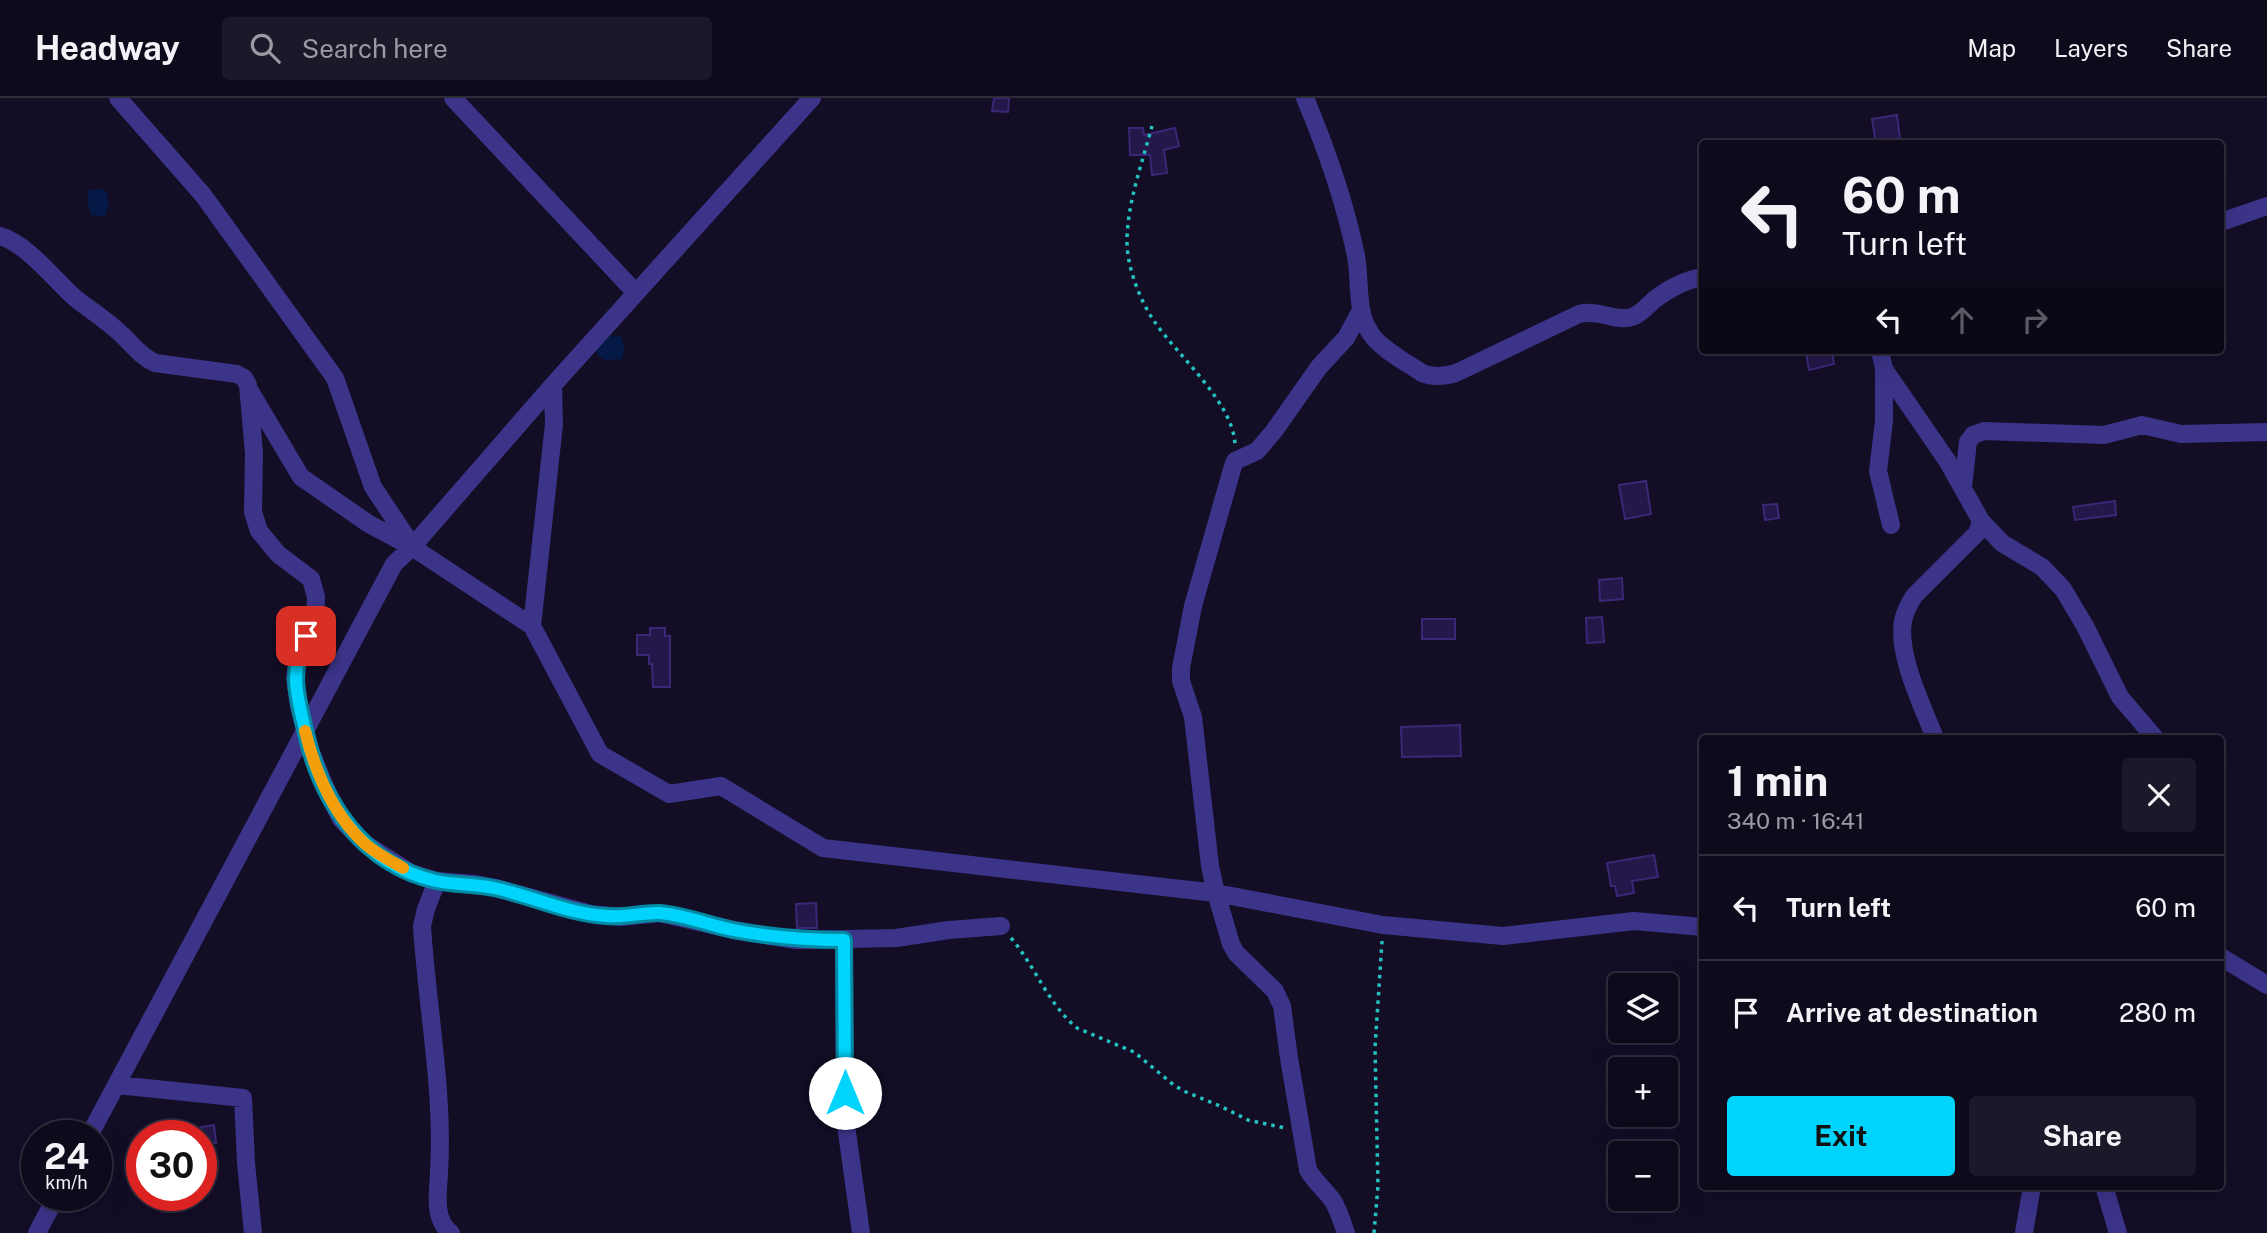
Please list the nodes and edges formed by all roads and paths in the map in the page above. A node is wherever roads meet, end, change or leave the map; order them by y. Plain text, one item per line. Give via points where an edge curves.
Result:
1 (118, 98) edge
2 (453, 98) edge
3 (812, 98) edge
4 (1305, 98) edge
5 (1152, 126) dead end
6 (2267, 206) edge
7 (2224, 221) edge
8 (0, 236) edge
9 (1699, 278) edge
10 (636, 293) junction
11 (1361, 310) junction
12 (1881, 354) edge
13 (1884, 369) junction
14 (553, 385) junction
15 (250, 391) junction
16 (2267, 432) edge
17 (1235, 461) junction
18 (1963, 487) junction
19 (1982, 521) junction
20 (1891, 525) dead end
21 (412, 547) junction
22 (532, 626) junction
23 (305, 731) junction
24 (1934, 735) edge
25 (2152, 735) edge
26 (437, 881) junction
27 (1216, 893) junction
28 (1383, 925) junction
29 (1001, 926) joint
30 (1699, 927) edge
31 (844, 940) junction
32 (2224, 959) edge
33 (2267, 985) edge
34 (117, 1084) junction
35 (98, 1120) edge
36 (1301, 1131) junction
37 (2031, 1190) edge
38 (2105, 1190) edge
39 (49, 1211) edge
40 (37, 1233) edge
41 (253, 1233) edge
42 (452, 1233) edge
43 (861, 1233) edge
44 (1346, 1233) edge
45 (1374, 1233) edge
46 (2024, 1233) edge
47 (2118, 1233) edge

1 - 21 street via 203,195 335,377 373,487
2 - 10 street
3 - 10 street
4 - 11 street via 1325,148 1357,258
5 - 17 path via 1129,213 1127,247 1133,277 1154,321 1213,394 1231,424
6 - 7 street
8 - 15 street via 21,248 146,359 237,374
9 - 11 street via 1684,282 1636,315 1579,314 1446,376 1428,376 1381,344 1370,333
10 - 14 street
11 - 17 street via 1346,338 1274,431 1257,451
12 - 13 street
13 - 18 street
13 - 20 street via 1878,471
14 - 21 street
14 - 22 street via 554,424
15 - 21 street via 302,477 369,524
15 - 23 street via 254,520 278,554 311,579 316,597 295,678
16 - 18 street via 2181,434 2142,425 2104,435 1984,431 1968,442
17 - 27 street via 1193,606 1181,668 1193,717
18 - 19 street
19 - 24 street via 1977,533 1914,596 1903,622 1909,669
19 - 25 street via 2002,543 2042,567 2063,589 2120,697
21 - 22 street
21 - 23 street via 394,564
22 - 27 street via 600,754 669,794 721,786 823,848
23 - 26 street via 341,819 364,844 411,873
23 - 34 street
26 - 31 street via 496,888 591,914 659,913 775,937
26 - 42 street via 422,926 437,1088 438,1208 445,1228
27 - 28 street
27 - 36 street via 1231,944 1275,991 1282,1006
28 - 30 street via 1503,936 1634,921
28 - 45 path via 1375,1048 1378,1186
29 - 31 street
29 - 36 path via 1077,1028 1134,1052 1186,1092 1248,1120
31 - 43 street via 845,1118
32 - 33 street
34 - 35 street
34 - 41 street via 243,1098
36 - 44 street via 1308,1170 1332,1200
37 - 46 street
38 - 47 street
39 - 40 street

